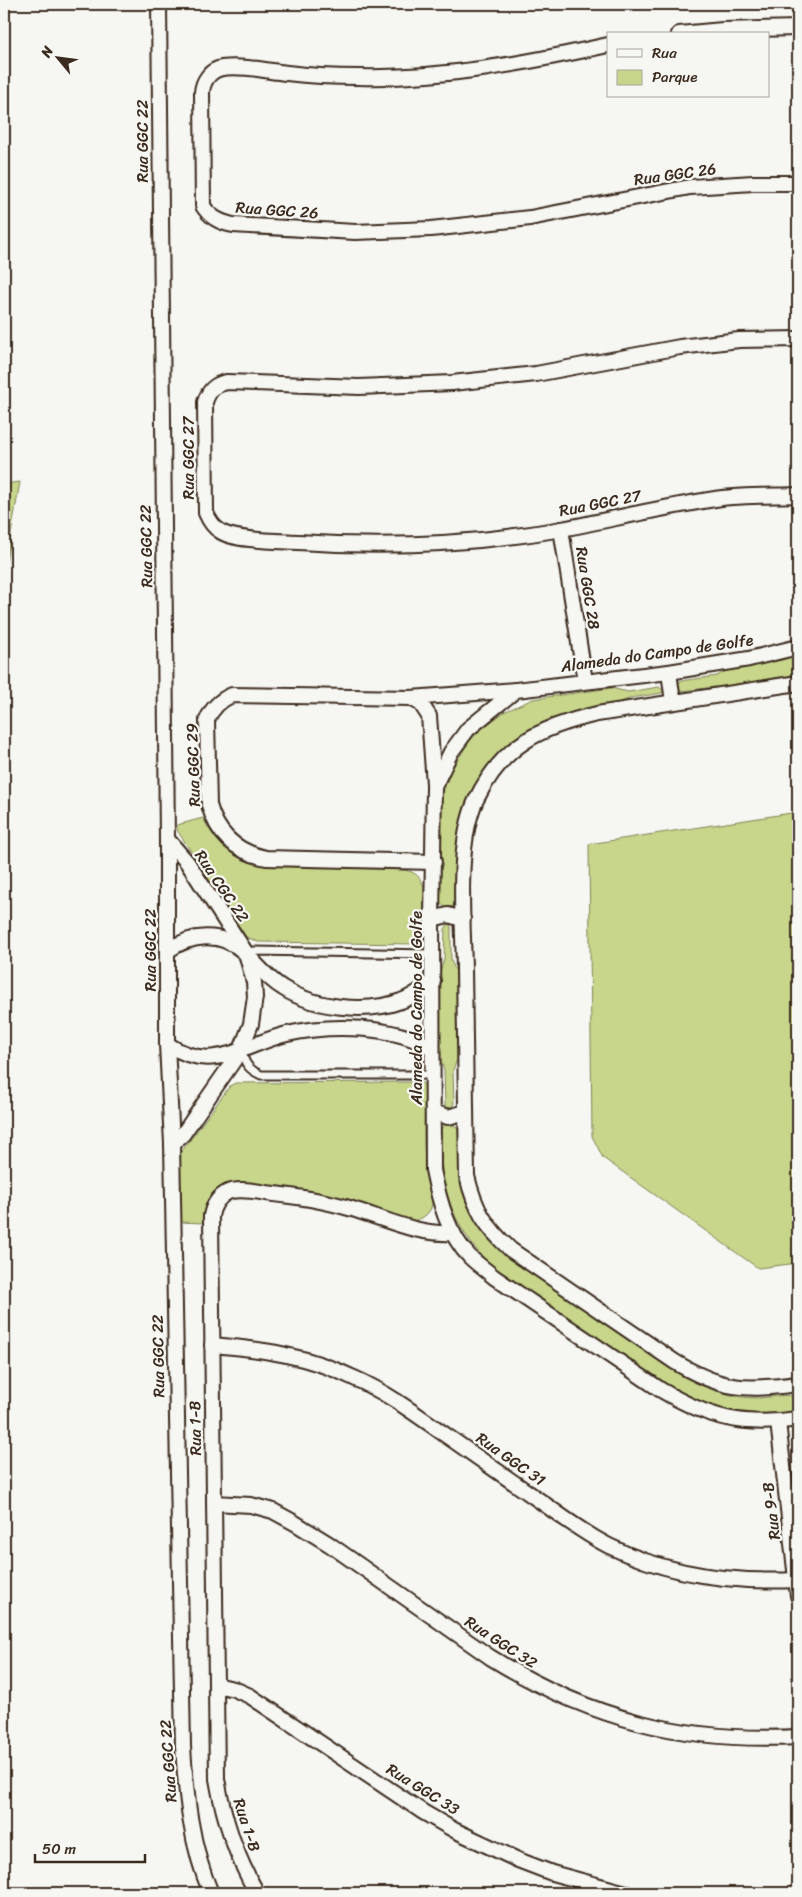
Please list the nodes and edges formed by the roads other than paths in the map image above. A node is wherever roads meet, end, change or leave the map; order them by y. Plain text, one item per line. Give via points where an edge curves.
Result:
1 (159, 4) edge
2 (798, 28) edge
3 (701, 32) edge
4 (607, 45) edge
5 (798, 183) edge
6 (798, 339) edge
7 (798, 495) edge
8 (561, 529) junction
9 (798, 647) edge
10 (669, 672) junction
11 (585, 681) junction
12 (798, 683) edge
13 (516, 690) junction
14 (411, 698) junction
15 (673, 702) junction
16 (434, 787) junction
17 (167, 839) junction
18 (434, 862) junction
19 (432, 919) junction
20 (463, 919) junction
21 (167, 951) junction
22 (246, 953) junction
23 (433, 954) junction
24 (433, 981) junction
25 (167, 1044) junction
26 (432, 1048) junction
27 (241, 1050) junction
28 (432, 1075) junction
29 (434, 1112) junction
30 (466, 1112) junction
31 (172, 1144) junction
32 (453, 1233) junction
33 (212, 1346) junction
34 (798, 1384) edge
35 (798, 1419) edge
36 (778, 1422) junction
37 (214, 1503) junction
38 (796, 1580) junction
39 (798, 1596) edge
40 (216, 1685) junction
41 (798, 1737) edge
42 (211, 1893) edge
43 (257, 1893) edge
44 (626, 1893) edge

1 - 17 street, Rua GGC 22
2 - 3 street
4 - 5 street, Rua GGC 26 via 497,67 431,75 324,76 218,69 205,80 202,92 203,206 212,217 233,225 317,231 393,231 530,218 690,187
6 - 8 street, Rua GGC 27 via 739,340 680,347 536,374 452,383 359,387 227,382 216,386 208,396 206,513 214,526 226,535 322,544 409,544
7 - 8 street, Rua GGC 27 via 715,499
8 - 11 street, Rua GGC 28
9 - 10 street, Alameda do Campo de Golfe
10 - 11 street, Alameda do Campo de Golfe
10 - 15 street
11 - 13 street, Alameda do Campo de Golfe
12 - 15 street
13 - 14 street, Rua GGC 29
13 - 16 street, Alameda do Campo de Golfe via 468,729 451,752
14 - 16 street via 421,704 429,716
14 - 18 street, Rua GGC 29 via 232,695 224,698 207,720 210,805 222,832 236,847 255,856
15 - 20 street via 571,720 542,730 510,753 492,773 476,800 468,825 463,860
16 - 18 street, Alameda do Campo de Golfe
17 - 21 street, Rua GGC 22
17 - 22 street, Rua CGC 22 via 187,862
18 - 19 street, Alameda do Campo de Golfe
19 - 20 street via 448,915
19 - 23 street, Alameda do Campo de Golfe
20 - 30 street
21 - 22 street via 182,941 210,937 229,942
21 - 25 street, Rua GGC 22
22 - 23 lane
22 - 24 street, Rua CGC 22 via 283,988 326,1006 365,1008 390,1005 413,996
22 - 27 street, Rua CGC 22 via 255,997 252,1024
23 - 24 street, Alameda do Campo de Golfe
24 - 26 street, Alameda do Campo de Golfe
25 - 27 street via 184,1054 204,1058 223,1057
25 - 31 street, Rua GGC 22
26 - 27 street via 411,1037 384,1030 317,1029 278,1036
26 - 28 street, Alameda do Campo de Golfe
27 - 28 lane via 250,1070 261,1075
27 - 31 street, Rua CGC 22 via 183,1134
28 - 29 street, Alameda do Campo de Golfe
29 - 30 street via 448,1117
29 - 32 street, Alameda do Campo de Golfe via 433,1170 436,1189
30 - 34 street via 467,1176 472,1196 493,1233 512,1250 699,1376 723,1385 745,1388
31 - 42 street, Rua GGC 22 via 183,1746 186,1793 194,1839
32 - 33 street, Rua 1-B via 422,1232 317,1200 262,1192 229,1192 218,1199 211,1216
32 - 36 street, Alameda do Campo de Golfe via 469,1256 494,1277 688,1406 739,1422
33 - 37 street, Rua 1-B
33 - 38 street, Rua GGC 31 via 282,1353 355,1378 393,1399 590,1535 632,1556 702,1576 751,1581
35 - 36 street, Alameda do Campo de Golfe
36 - 38 street, Rua 9-B
37 - 40 street, Rua 1-B
37 - 41 street, Rua GGC 32 via 251,1505 273,1511 296,1523 490,1658 574,1702 635,1722 697,1734
38 - 39 street, Rua 9-B
40 - 43 street, Rua 1-B via 217,1779 221,1805 236,1854
40 - 44 street, Rua GGC 33 via 250,1696 454,1830 552,1873

